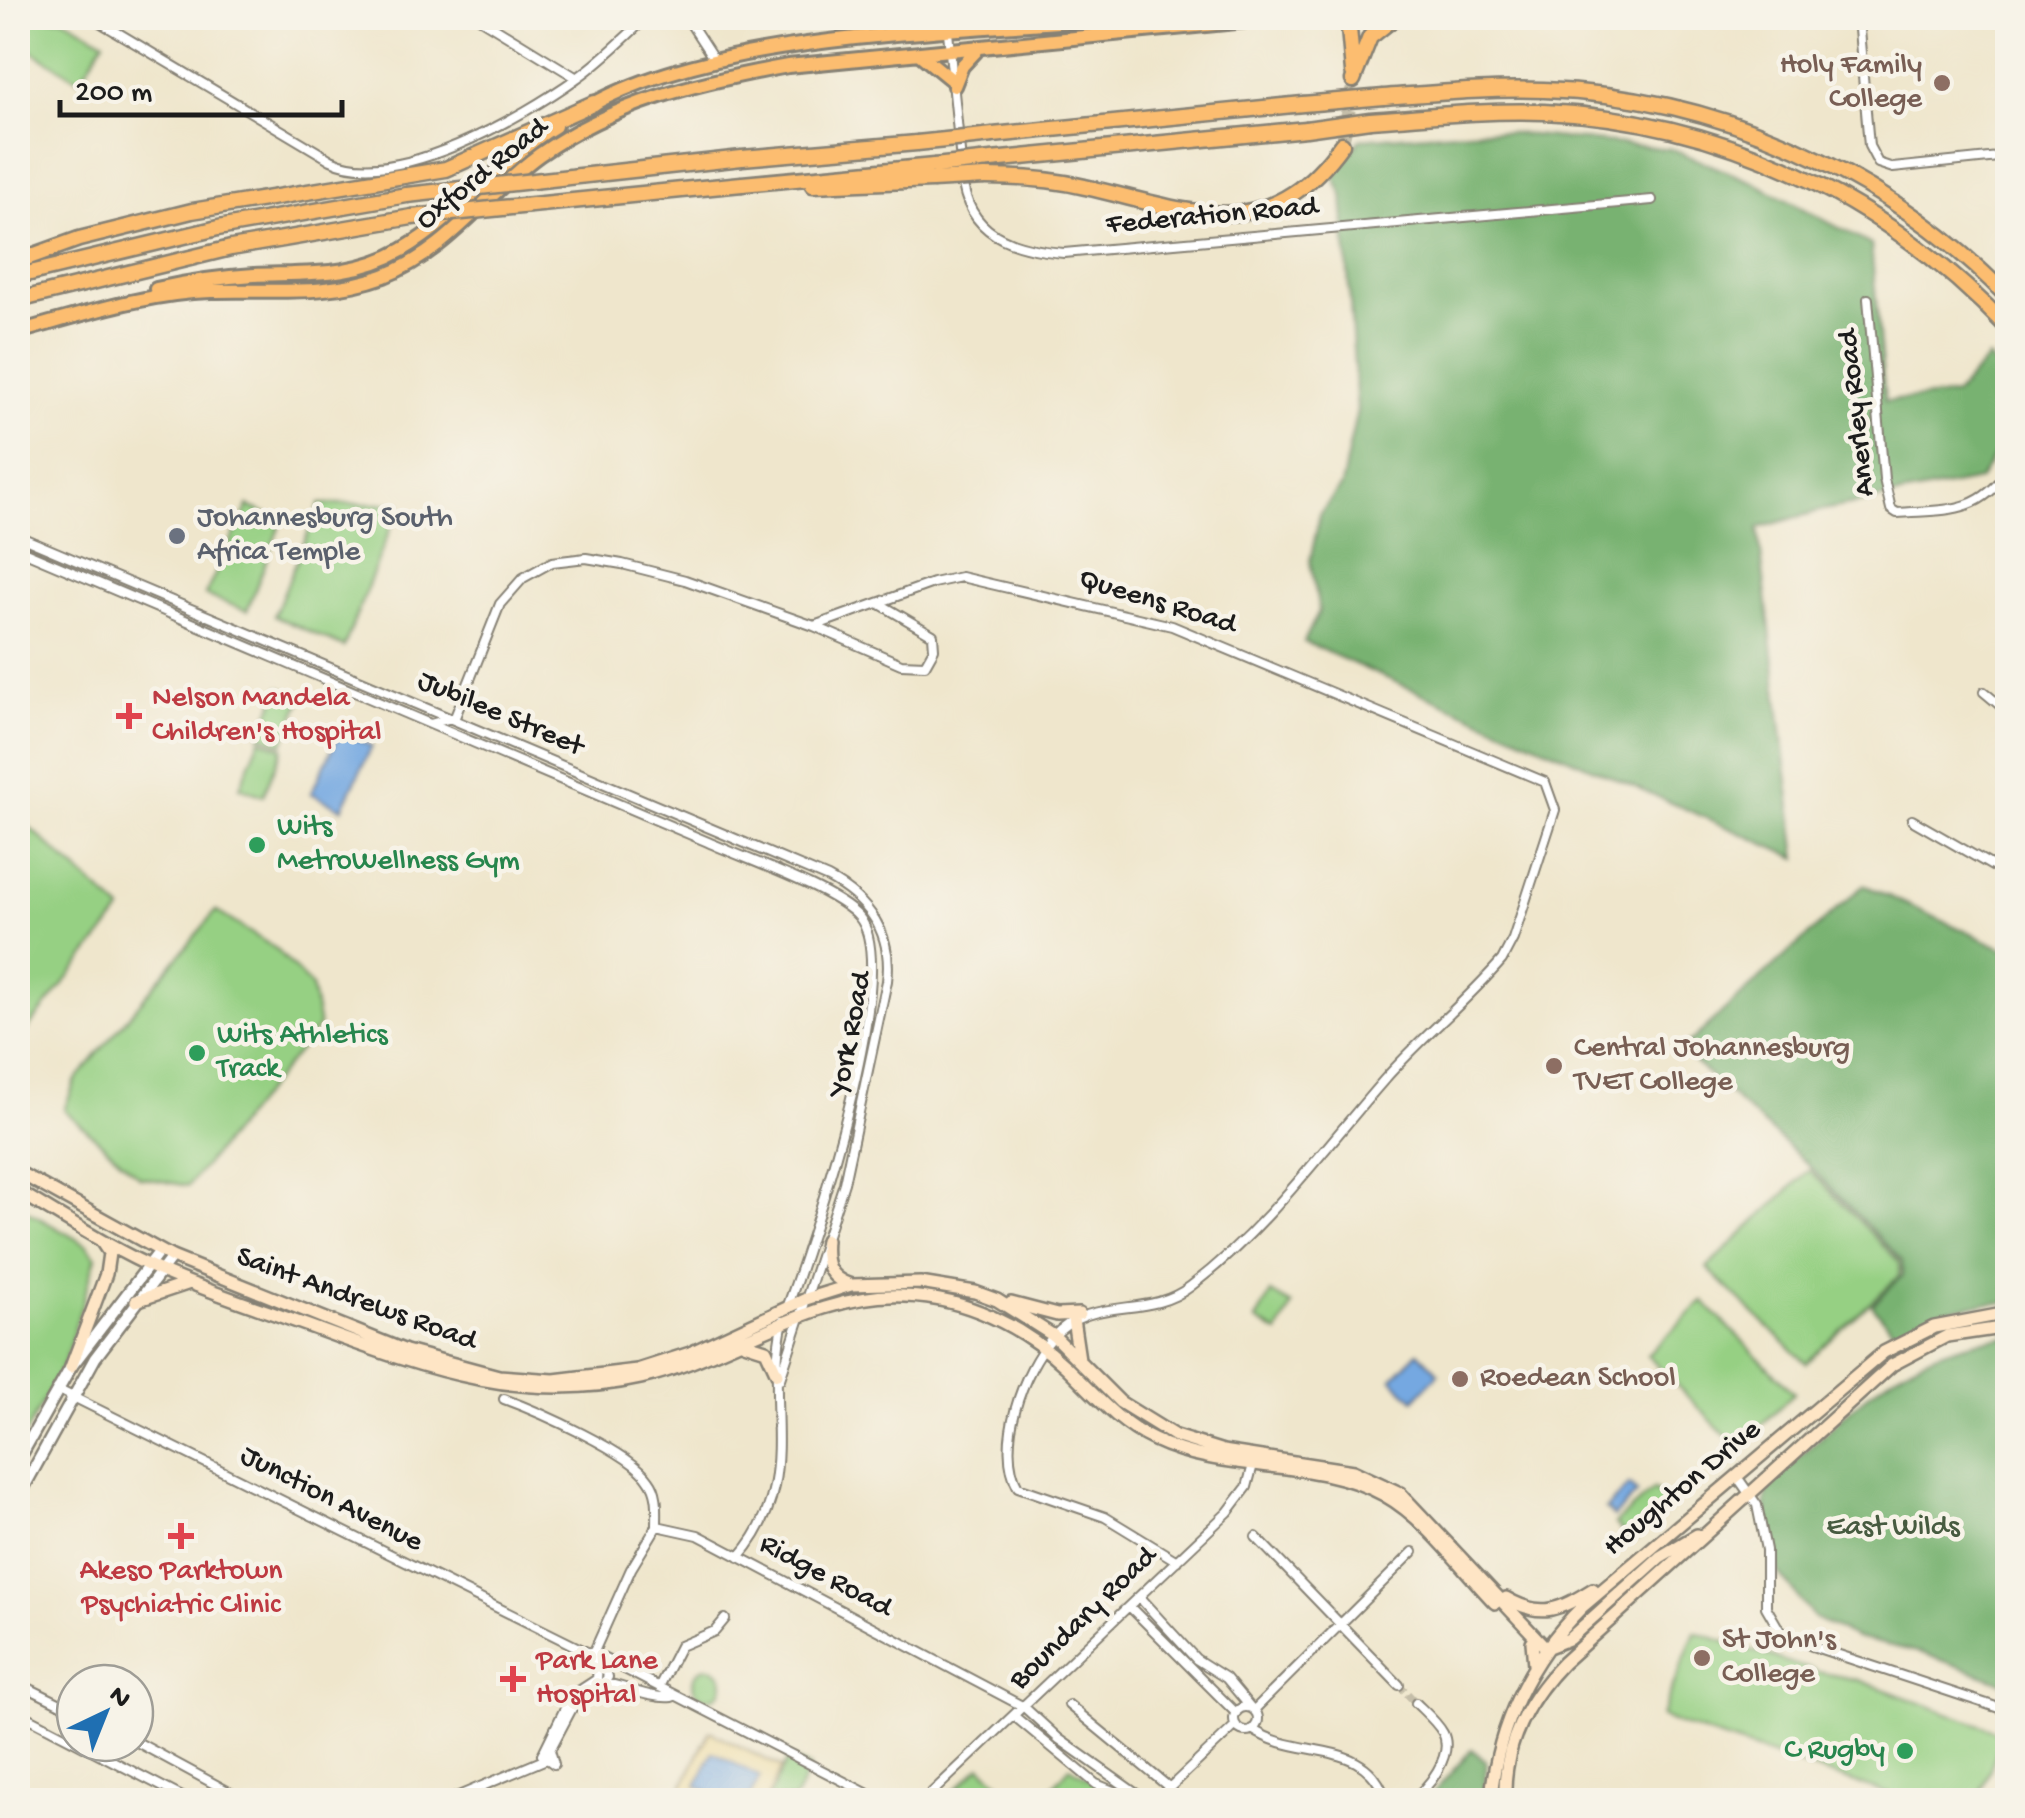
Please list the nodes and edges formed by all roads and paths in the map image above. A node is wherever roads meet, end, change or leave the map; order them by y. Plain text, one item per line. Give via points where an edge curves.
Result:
1 (94, 18) edge
2 (479, 18) edge
3 (646, 18) edge
4 (687, 18) edge
5 (1103, 18) edge
6 (1277, 18) edge
7 (1348, 18) edge
8 (1394, 18) edge
9 (1858, 18) edge
10 (1059, 20) edge
11 (948, 32) junction
12 (1062, 40) junction
13 (978, 50) junction
14 (951, 53) junction
15 (919, 54) junction
16 (715, 61) junction
17 (577, 78) junction
18 (954, 84) junction
19 (594, 104) junction
20 (1342, 144) tunnel mouth
21 (2008, 156) edge
22 (933, 173) junction
23 (1652, 200) dead end
24 (18, 260) edge
25 (18, 276) edge
26 (2008, 297) edge
27 (1868, 299) dead end
28 (18, 300) edge
29 (18, 324) edge
30 (2008, 328) edge
31 (18, 332) edge
32 (2008, 471) edge
33 (18, 536) edge
34 (18, 549) edge
35 (880, 604) junction
36 (814, 626) junction
37 (1984, 692) dead end
38 (2008, 712) edge
39 (455, 718) junction
40 (430, 724) junction
41 (476, 742) junction
42 (539, 755) junction
43 (536, 768) junction
44 (1912, 820) dead end
45 (2008, 874) edge
46 (852, 893) joint
47 (847, 906) joint
48 (18, 1172) edge
49 (827, 1189) junction
50 (18, 1191) edge
51 (841, 1193) junction
52 (96, 1235) junction
53 (826, 1240) junction
54 (165, 1254) junction
55 (154, 1268) junction
56 (192, 1284) junction
57 (852, 1285) junction
58 (806, 1299) junction
59 (997, 1300) junction
60 (136, 1301) junction
61 (786, 1309) junction
62 (2008, 1313) edge
63 (1076, 1316) junction
64 (800, 1318) junction
65 (782, 1327) junction
66 (2008, 1327) edge
67 (1054, 1336) junction
68 (743, 1343) junction
69 (1044, 1348) junction
70 (1079, 1362) junction
71 (72, 1367) junction
72 (778, 1377) junction
73 (57, 1390) junction
74 (71, 1396) junction
75 (504, 1399) dead end
76 (18, 1460) edge
77 (1254, 1462) junction
78 (1738, 1478) junction
79 (1751, 1492) junction
80 (18, 1498) edge
81 (1720, 1521) junction
82 (657, 1526) junction
83 (1256, 1537) dead end
84 (1413, 1552) dead end
85 (739, 1556) junction
86 (1177, 1561) junction
87 (1624, 1570) junction
88 (1494, 1590) junction
89 (1139, 1597) junction
90 (1130, 1606) junction
91 (725, 1619) dead end
92 (1341, 1625) junction
93 (1532, 1642) junction
94 (1546, 1648) junction
95 (590, 1653) junction
96 (603, 1658) junction
97 (1534, 1670) junction
98 (602, 1681) junction
99 (18, 1683) edge
100 (1399, 1686) tunnel mouth
101 (659, 1687) junction
102 (672, 1697) junction
103 (55, 1701) edge
104 (1416, 1703) tunnel mouth
105 (1068, 1706) dead end
106 (1024, 1707) junction
107 (1252, 1709) junction
108 (2008, 1710) edge
109 (18, 1712) edge
110 (1236, 1713) junction
111 (1014, 1716) junction
112 (1236, 1725) junction
113 (1252, 1729) junction
114 (1518, 1729) junction
115 (155, 1751) edge
116 (544, 1760) junction
117 (188, 1800) edge
118 (244, 1800) edge
119 (449, 1800) edge
120 (880, 1800) edge
121 (924, 1800) edge
122 (1135, 1800) edge
123 (1145, 1800) edge
124 (1195, 1800) edge
125 (1206, 1800) edge
126 (1386, 1800) edge
127 (1410, 1800) edge
128 (1491, 1800) edge
129 (1505, 1800) edge

1 - 17 street via 348,168 394,165 444,150
2 - 17 street
3 - 17 street
4 - 16 street
5 - 10 main road, Oxford Road
6 - 12 main road, Oxford Road
7 - 8 highway via 1353,84 1370,36
9 - 21 street via 1870,154 1878,163 1893,168
10 - 11 main road, Oxford Road
10 - 12 street
11 - 14 street, Federation Road
11 - 16 main road, Oxford Road
12 - 13 main road, Oxford Road
13 - 14 main road, Oxford Road
13 - 18 main road
14 - 15 main road, Oxford Road
14 - 18 street, Federation Road
15 - 18 main road
15 - 31 main road, Oxford Road via 720,78 618,110 538,156 438,246 359,284 156,296
16 - 19 main road, Oxford Road via 632,85
18 - 23 street, Federation Road via 967,201 981,224 1017,248 1064,253
19 - 24 highway via 446,169 192,211
19 - 29 main road, Oxford Road via 521,147 418,240 384,259 338,273 173,285
20 - 22 highway, bridge via 1289,198 1226,216 1050,180
22 - 28 highway, bridge via 742,184 412,217 198,255
22 - 30 highway, bridge via 981,161 1370,120 1483,112 1630,121 1716,141 1792,170 1863,208 1943,266
25 - 26 highway, bridge via 218,228 407,195 1304,104 1570,92 1640,100 1791,146 1865,184 1954,247
27 - 32 street, Anerley Road via 1891,510 1973,505 1992,494
33 - 39 street, Jubilee Street
34 - 40 street, Jubilee Street
35 - 36 street, Queens Road
35 - 36 street via 933,636 925,665 901,664
35 - 63 street, Queens Road via 961,578 1150,620 1523,770 1548,786 1556,810 1507,953 1386,1078 1283,1201 1184,1291 1160,1302
36 - 39 street via 622,564 552,562 523,578 500,604
37 - 38 street
39 - 40 street
39 - 41 street
39 - 42 street, Jubilee Street
40 - 41 street, Jubilee Street
41 - 43 street, Jubilee Street
42 - 43 street
42 - 46 street, Jubilee Street
43 - 47 street, Jubilee Street
44 - 45 street
46 - 51 street, York Road via 880,926 889,964
47 - 49 street, York Road via 866,927 874,966
48 - 54 main road, Saint Andrews Road
49 - 51 street
49 - 61 street, York Road
50 - 52 main road, Saint Andrews Road
51 - 53 street, York Road
52 - 55 main road, Saint Andrews Road
52 - 71 main road via 109,1262
53 - 57 main road via 828,1268
53 - 58 street, York Road
54 - 55 street
54 - 61 main road, Saint Andrews Road via 406,1351 534,1380 585,1378 664,1362
55 - 56 main road, Saint Andrews Road
55 - 60 street
55 - 71 street
56 - 60 main road
56 - 68 main road, Saint Andrews Road via 426,1368 513,1388 618,1383
57 - 58 main road, Saint Andrews Road
57 - 59 main road, Saint Andrews Road via 920,1283
58 - 61 main road, Saint Andrews Road
58 - 64 street, York Road
59 - 63 main road, Saint Andrews Road
59 - 67 main road
60 - 74 street
61 - 65 street, York Road
62 - 78 main road, Houghton Drive via 1949,1322 1893,1346
63 - 67 street
63 - 70 main road
64 - 65 main road, Saint Andrews Road
64 - 69 main road, Saint Andrews Road via 844,1302 908,1296 974,1308
64 - 72 street, York Road
65 - 68 main road, Saint Andrews Road
65 - 72 street, York Road
66 - 79 main road, Houghton Drive via 1957,1333 1908,1355
67 - 69 street
67 - 70 main road
68 - 72 main road via 766,1350
69 - 77 main road, Saint Andrews Road via 1150,1439 1195,1457
69 - 86 street via 1016,1410 1012,1458 1018,1487 1105,1517
70 - 77 main road via 1120,1402 1174,1436
71 - 73 street
72 - 85 street, York Road via 773,1501 762,1531
73 - 74 street, Junction Avenue
73 - 76 street
74 - 80 street
74 - 95 street, Junction Avenue
75 - 82 street via 548,1416 640,1470 656,1493
77 - 86 street, Boundary Road via 1236,1502
77 - 88 main road via 1333,1466 1382,1482 1432,1523
77 - 93 main road via 1327,1474 1389,1497
78 - 79 street
78 - 87 main road, Houghton Drive
79 - 81 main road, Houghton Drive
79 - 108 street via 1765,1542 1766,1606 1780,1632
81 - 94 main road via 1660,1557 1566,1642
81 - 114 main road, Houghton Drive via 1548,1678
82 - 85 street, Ridge Road via 684,1528
82 - 95 street
83 - 92 street
84 - 92 street
85 - 106 street, Ridge Road
86 - 89 street, Boundary Road
87 - 88 main road via 1550,1613
87 - 94 main road, Houghton Drive
88 - 94 main road
89 - 90 street, Boundary Road
89 - 107 street
90 - 106 street, Boundary Road
90 - 110 street
91 - 101 street via 715,1631 680,1646
92 - 100 street
92 - 107 street
93 - 94 main road
93 - 97 main road
94 - 97 main road, Houghton Drive
94 - 114 main road
95 - 96 street, Junction Avenue
95 - 98 street
96 - 98 street
96 - 101 street
97 - 128 main road, Houghton Drive via 1500,1738
98 - 102 street
98 - 116 street via 576,1692 550,1730
98 - 116 street via 577,1699 551,1744 554,1764
99 - 103 street
101 - 102 street
102 - 120 street
104 - 127 street via 1446,1744 1434,1775
105 - 112 street via 1167,1790
106 - 111 street, Boundary Road
106 - 123 street, Ridge Road
107 - 110 street
107 - 113 street via 1258,1721
109 - 117 street
110 - 112 street
111 - 121 street, Boundary Road
111 - 122 street via 1096,1784
112 - 113 street
113 - 126 street via 1284,1747 1356,1759 1374,1774
114 - 129 main road, Houghton Drive
115 - 118 street
116 - 119 street
124 - 125 street

